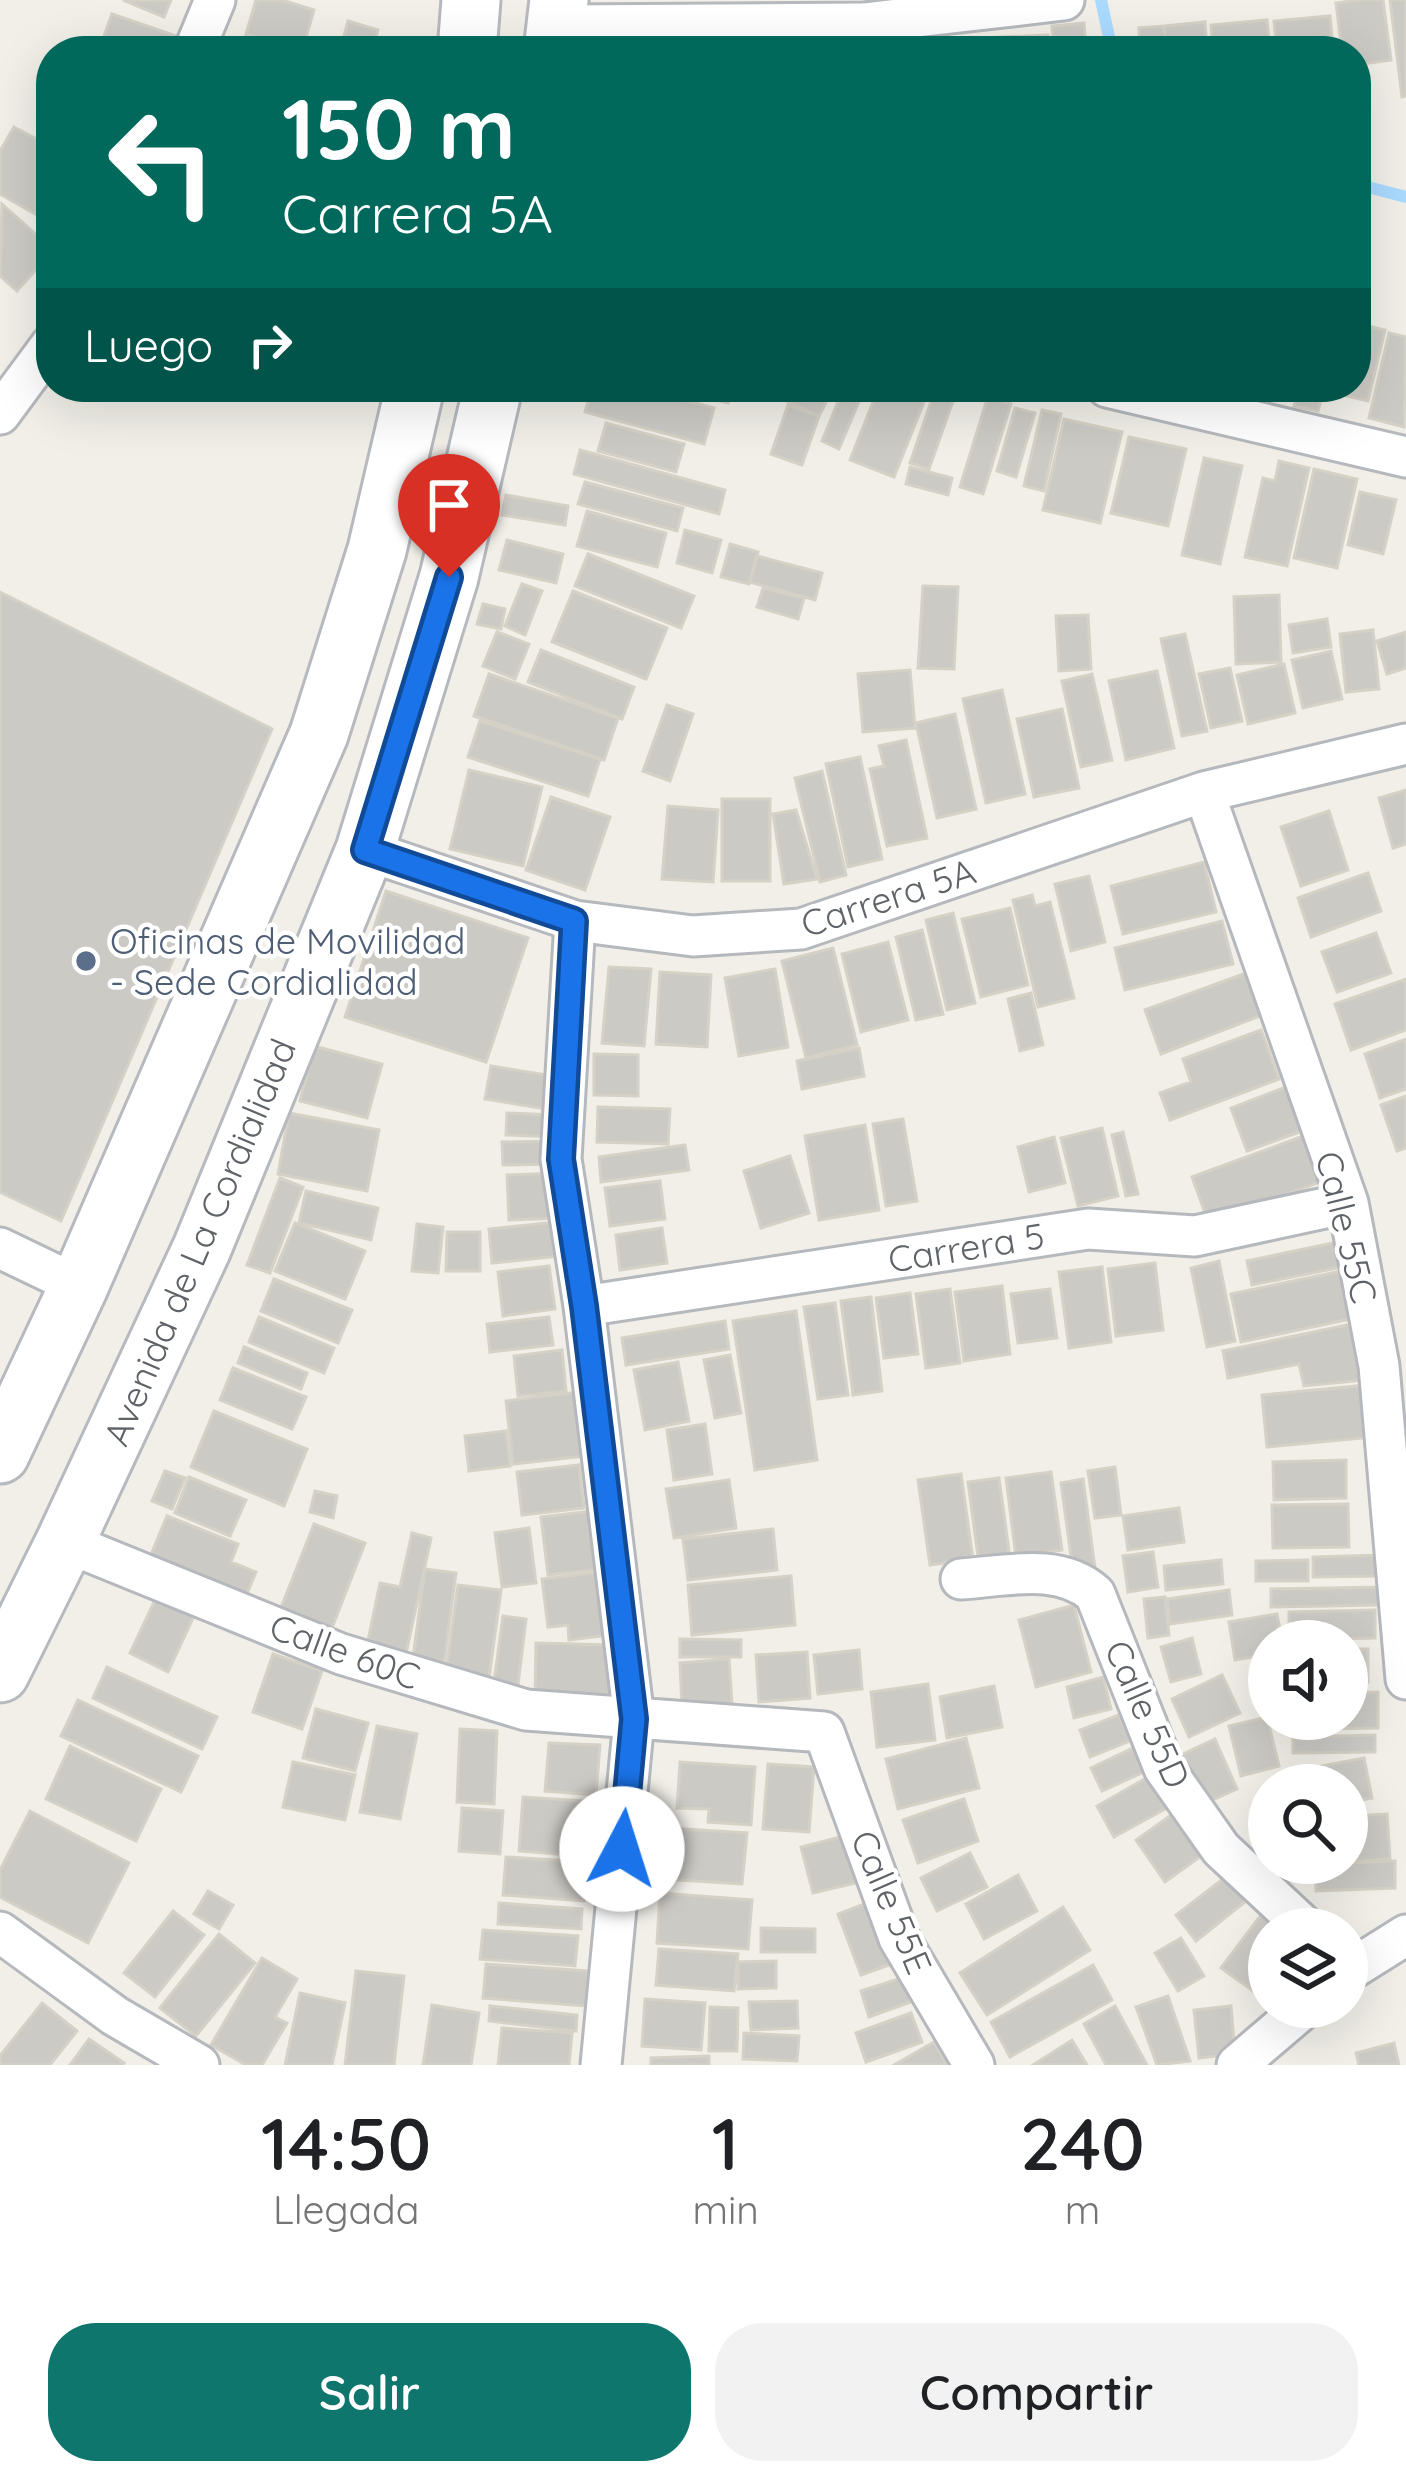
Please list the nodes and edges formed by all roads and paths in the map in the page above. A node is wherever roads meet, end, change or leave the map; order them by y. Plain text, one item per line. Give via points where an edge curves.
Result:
1 (215, 0) edge
2 (470, 0) edge
3 (1064, 0) edge
4 (557, 25) edge
5 (200, 36) edge
6 (468, 36) edge
7 (36, 365) edge
8 (412, 402) edge
9 (490, 402) edge
10 (1171, 402) edge
11 (0, 414) edge
12 (1406, 457) edge
13 (1406, 744) edge
14 (1204, 792) junction
15 (365, 850) junction
16 (574, 921) junction
17 (1348, 1203) junction
18 (0, 1247) edge
19 (80, 1286) junction
20 (584, 1306) junction
21 (0, 1454) edge
22 (65, 1542) junction
23 (962, 1579) dead end
24 (0, 1672) edge
25 (1406, 1679) edge
26 (634, 1719) junction
27 (824, 1732) joint
28 (1284, 1908) edge
29 (0, 1932) edge
30 (1406, 1935) edge
31 (1368, 1957) edge
32 (1280, 2028) edge
33 (199, 2065) edge
34 (602, 2065) edge
35 (974, 2065) edge
36 (1237, 2065) edge

1 - 5 street
2 - 6 main road
3 - 4 street via 864,22
7 - 11 street
8 - 19 main road via 377,550 319,734
9 - 15 main road, Avenida de La Cordialidad via 449,577
10 - 12 street
13 - 14 street, Carrera 5A
14 - 16 street, Carrera 5A via 801,929 693,936
14 - 17 street, Calle 55C
15 - 16 street, Carrera 5A
15 - 22 main road, Avenida de La Cordialidad via 202,1248
16 - 20 street via 561,1159
17 - 20 street, Carrera 5 via 1195,1236 1088,1229
17 - 25 street, Calle 55C via 1379,1366
18 - 19 street
19 - 21 main road
20 - 26 street
22 - 24 main road, Avenida de La Cordialidad
22 - 26 street, Calle 60C via 422,1680 526,1710
23 - 28 street, Calle 55D via 1059,1573 1095,1594 1165,1768 1221,1849
26 - 27 street, Calle 60C
26 - 34 street
27 - 35 street, Calle 55E via 899,1938
29 - 33 street
30 - 31 street
32 - 36 street

